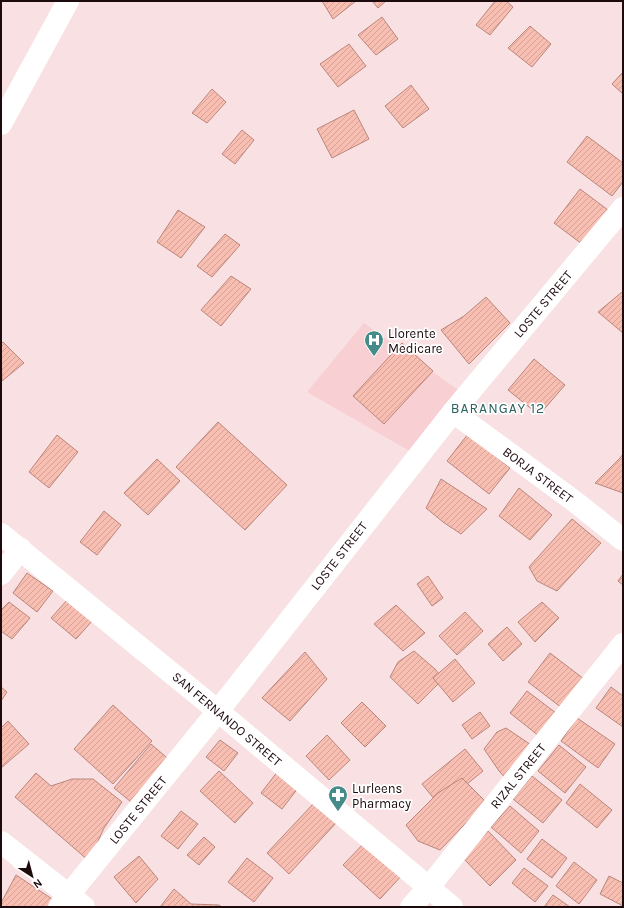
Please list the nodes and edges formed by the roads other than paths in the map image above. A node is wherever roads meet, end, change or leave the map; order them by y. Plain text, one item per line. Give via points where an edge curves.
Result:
1 (68, 1) edge
2 (1, 124) edge
3 (623, 208) edge
4 (453, 412) junction
5 (1, 534) edge
6 (623, 540) edge
7 (21, 549) junction
8 (1, 574) edge
9 (623, 644) edge
10 (218, 711) junction
11 (1, 842) edge
12 (429, 887) junction
13 (70, 903) edge
14 (411, 907) edge
15 (452, 907) edge

1 - 2 street
3 - 4 street, LOSTE STREET
4 - 6 street, BORJA STREET
4 - 10 street, LOSTE STREET
5 - 7 street, SAN FERNANDO STREET
7 - 8 street
7 - 10 street, SAN FERNANDO STREET
9 - 12 street, RIZAL STREET
10 - 12 street, SAN FERNANDO STREET
10 - 13 street, LOSTE STREET
11 - 13 street
12 - 14 street, RIZAL STREET
12 - 15 street, SAN FERNANDO STREET

